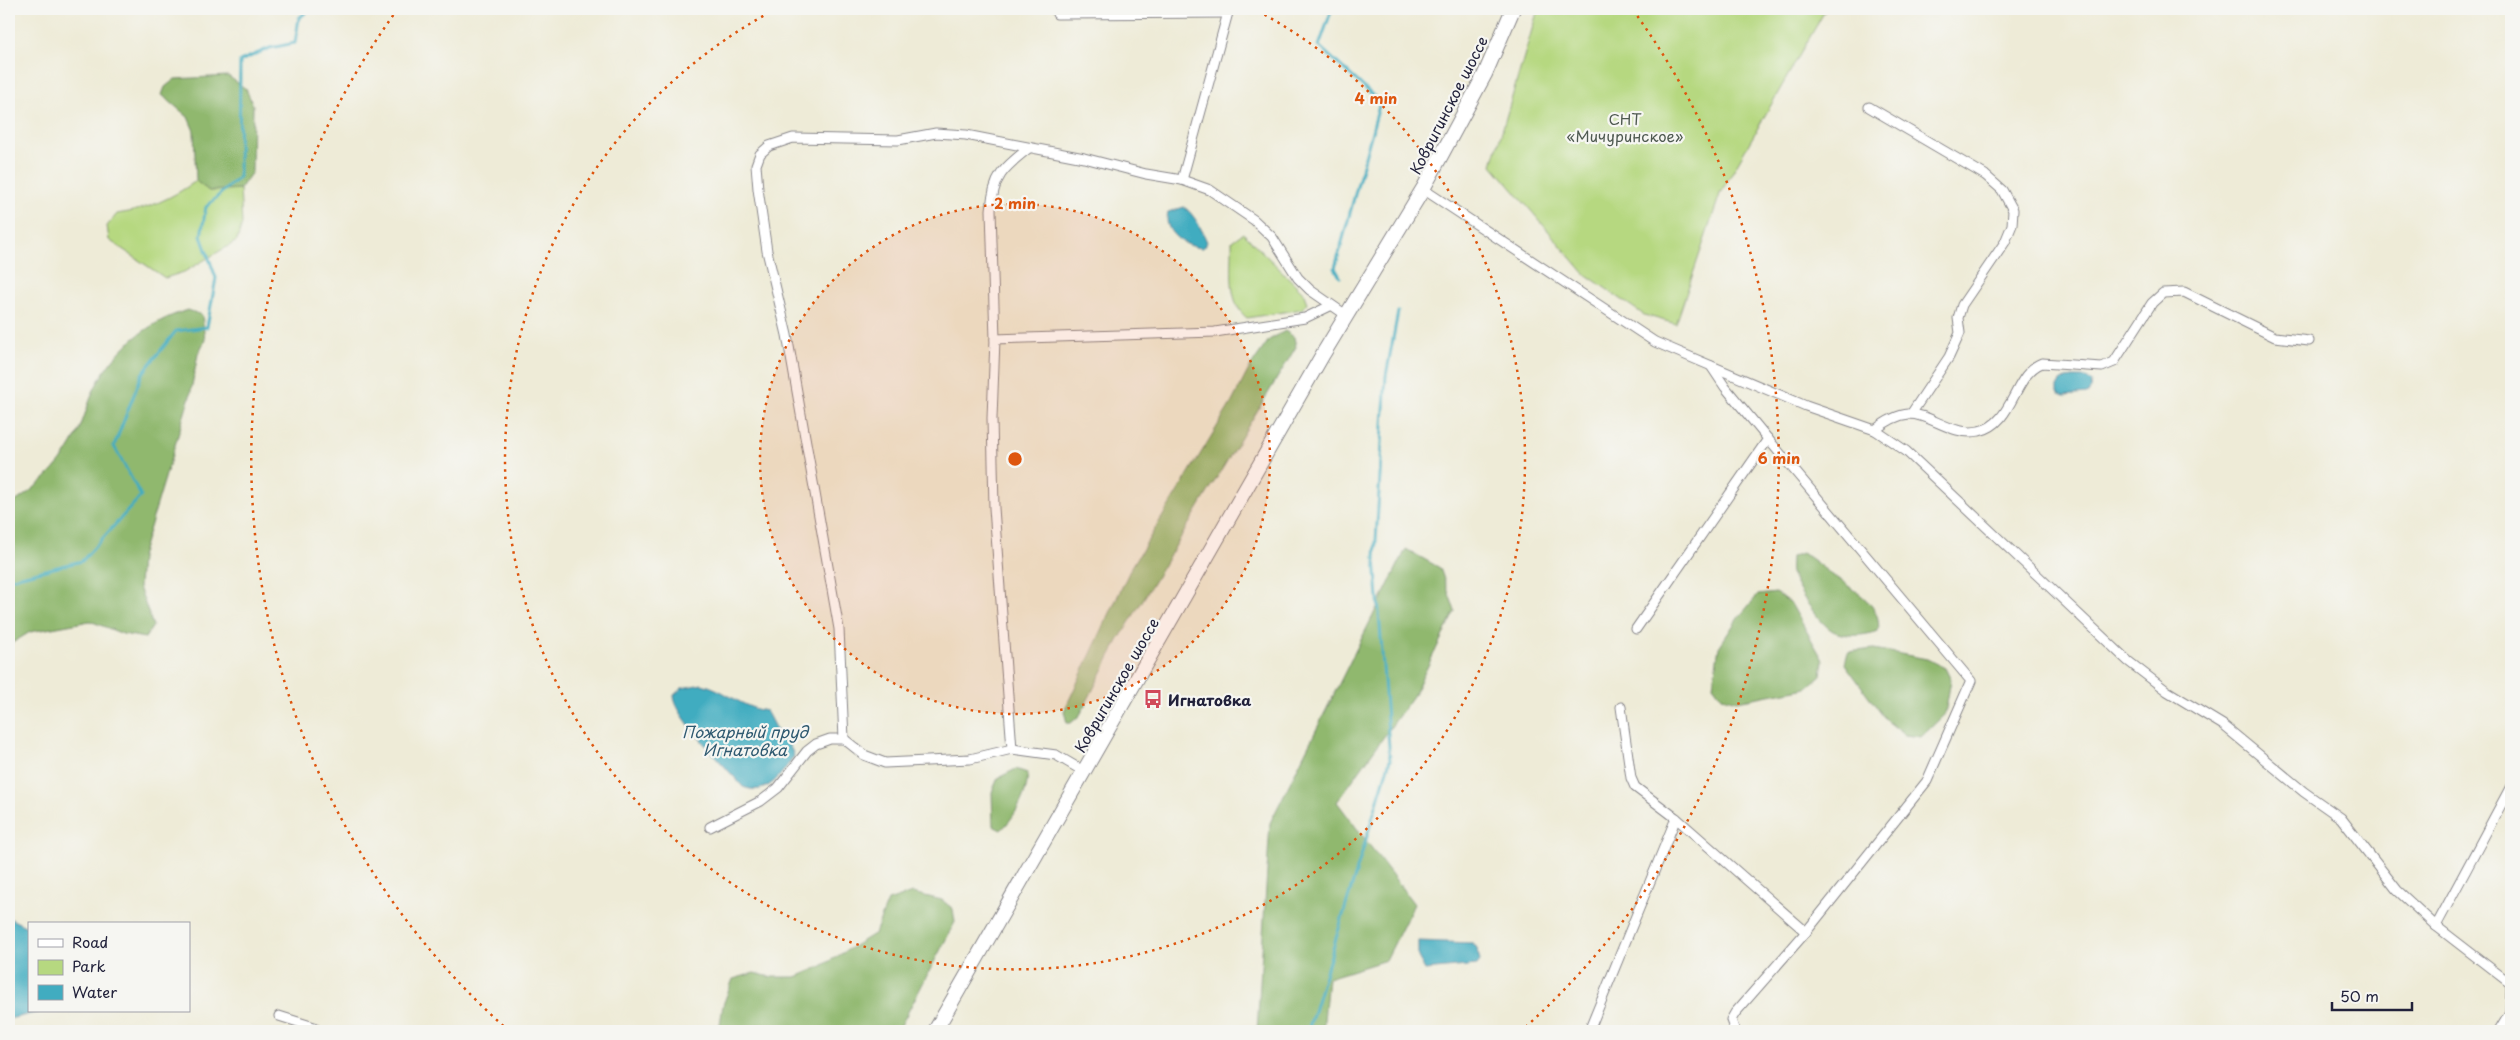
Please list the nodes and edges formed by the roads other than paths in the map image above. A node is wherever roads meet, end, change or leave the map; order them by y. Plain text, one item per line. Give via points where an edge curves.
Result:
1 (1513, 9) edge
2 (1229, 11) edge
3 (1057, 14) dead end
4 (1869, 107) dead end
5 (1029, 148) junction
6 (1182, 180) junction
7 (1423, 189) junction
8 (1330, 306) junction
9 (1346, 315) junction
10 (995, 339) junction
11 (2309, 341) dead end
12 (1710, 366) junction
13 (1910, 414) junction
14 (1875, 430) junction
15 (1768, 439) junction
16 (1636, 629) dead end
17 (1621, 707) dead end
18 (844, 739) junction
19 (1012, 749) junction
20 (1085, 772) junction
21 (2511, 786) edge
22 (1676, 818) junction
23 (710, 827) dead end
24 (2436, 926) junction
25 (1806, 932) junction
26 (2511, 983) edge
27 (279, 1016) dead end
28 (317, 1031) edge
29 (935, 1031) edge
30 (1589, 1031) edge
31 (1735, 1031) edge
32 (2499, 1031) edge

1 - 7 main road, Ковригинское шоссе via 1484,74
2 - 3 street
2 - 6 street
4 - 13 street via 1984,175 2002,190 2013,210 2012,225 2005,242 1962,305 1958,318 1960,333 1948,357
5 - 6 street
5 - 10 street via 999,175 992,189
5 - 18 street via 966,135 936,133 898,140 793,138 769,146 760,154 756,165 767,251 787,335 839,629
6 - 8 street via 1210,190 1239,207 1272,238 1298,278
7 - 9 main road, Ковригинское шоссе
7 - 12 street via 1655,342
8 - 9 street
8 - 10 street via 1305,318 1216,332
9 - 20 main road, Ковригинское шоссе
10 - 19 street via 992,418 994,508
11 - 13 street via 2275,337 2184,292 2163,293 2152,303 2114,362 2102,367 2037,365 2000,419 1980,431 1963,432
12 - 14 street via 1806,406
12 - 15 street
13 - 14 street via 1891,419
14 - 24 street via 1906,451 2128,661 2167,691 2223,725 2341,818 2397,890
15 - 16 street
15 - 25 street via 1970,681 1927,781
17 - 22 street via 1635,787
18 - 19 street via 864,755 885,763 970,759
18 - 23 street via 816,744 778,788 761,801
19 - 20 street via 1056,755
20 - 29 main road, Ковригинское шоссе
21 - 24 street
22 - 25 street
22 - 30 street
24 - 26 street
25 - 31 street via 1735,1013 1731,1020
26 - 32 street via 2510,1013
27 - 28 street

